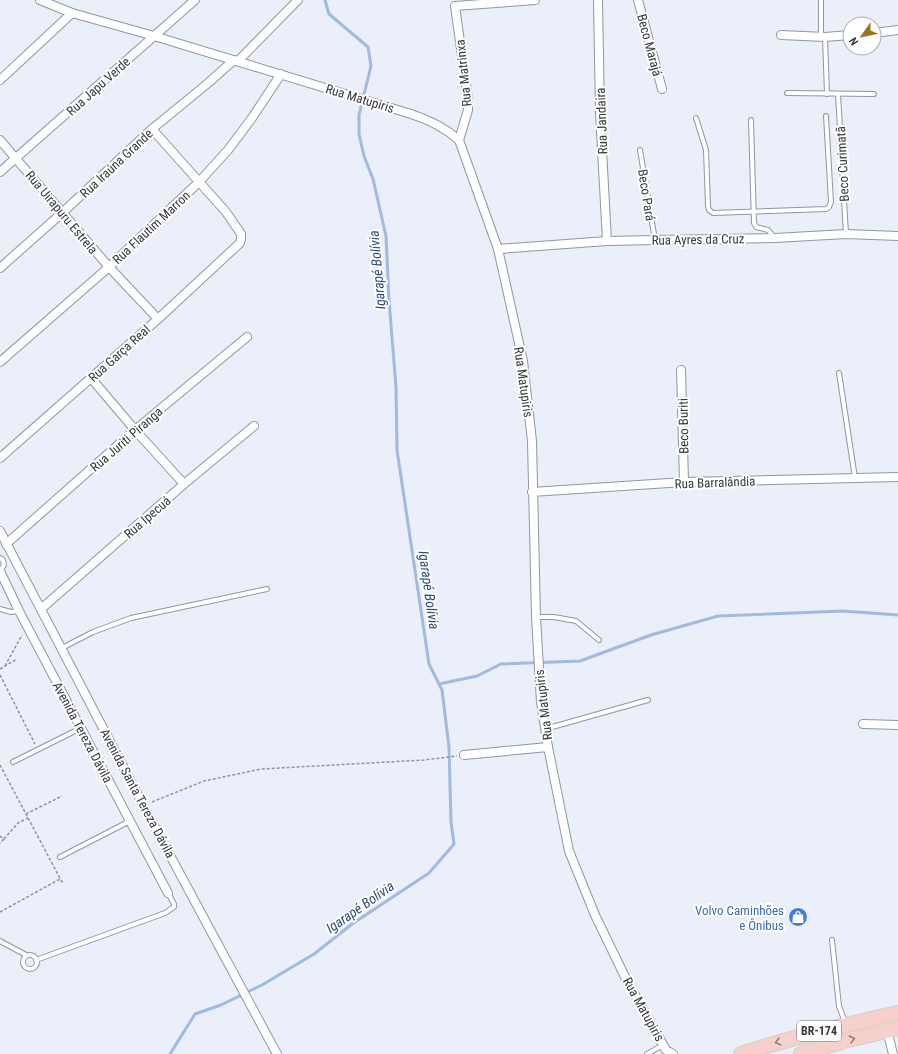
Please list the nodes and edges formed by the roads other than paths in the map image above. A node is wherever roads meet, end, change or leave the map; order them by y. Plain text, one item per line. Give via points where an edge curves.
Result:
1 (40, 0) edge
2 (195, 0) edge
3 (298, 0) edge
4 (535, 0) edge
5 (598, 0) edge
6 (638, 0) edge
7 (821, 0) edge
8 (455, 3) edge
9 (72, 13) junction
10 (898, 30) edge
11 (882, 32) edge
12 (780, 35) dead end
13 (842, 35) edge
14 (154, 36) junction
15 (823, 36) junction
16 (236, 60) junction
17 (281, 74) junction
18 (0, 80) edge
19 (662, 89) dead end
20 (787, 93) dead end
21 (827, 94) junction
22 (838, 94) junction
23 (874, 94) dead end
24 (826, 116) dead end
25 (696, 118) dead end
26 (751, 120) dead end
27 (152, 129) junction
28 (0, 140) edge
29 (459, 140) junction
30 (640, 150) dead end
31 (16, 158) junction
32 (0, 172) edge
33 (199, 182) junction
34 (754, 211) junction
35 (62, 213) junction
36 (846, 234) junction
37 (898, 236) edge
38 (775, 238) junction
39 (654, 240) junction
40 (607, 241) junction
41 (498, 249) junction
42 (109, 267) junction
43 (0, 268) edge
44 (158, 319) junction
45 (247, 336) dead end
46 (0, 362) edge
47 (681, 370) dead end
48 (838, 372) dead end
49 (90, 378) junction
50 (254, 426) dead end
51 (135, 430) junction
52 (0, 458) edge
53 (898, 477) edge
54 (855, 478) junction
55 (684, 482) junction
56 (184, 484) junction
57 (532, 492) junction
58 (0, 531) edge
59 (6, 544) junction
60 (0, 558) edge
61 (0, 571) edge
62 (267, 589) dead end
63 (0, 609) edge
64 (41, 609) junction
65 (20, 611) junction
66 (536, 617) junction
67 (599, 640) dead end
68 (62, 648) junction
69 (648, 700) dead end
70 (863, 724) dead end
71 (898, 725) edge
72 (81, 728) junction
73 (545, 728) junction
74 (548, 747) junction
75 (464, 755) road end
76 (13, 762) dead end
77 (130, 821) junction
78 (60, 857) dead end
79 (168, 893) joint
80 (832, 940) dead end
81 (0, 941) edge
82 (26, 955) junction
83 (36, 960) junction
84 (898, 1013) edge
85 (846, 1024) junction
86 (892, 1029) edge
87 (667, 1051) edge
88 (822, 1051) edge
89 (277, 1054) edge
90 (647, 1054) edge
91 (741, 1054) edge
92 (801, 1054) edge
93 (893, 1054) edge

1 - 9 street, Rua Matupiris
2 - 14 street, Rua Japu Verde
3 - 16 street, Rua Iraúna Grande
4 - 8 street
5 - 40 street, Rua Jandaira via 600,113
6 - 19 street, Beco Marajá
7 - 15 lane
8 - 29 street, Rua Matrinxa via 468,99 468,110
9 - 14 street, Rua Matupiris
9 - 18 street
10 - 11 street
12 - 15 street
13 - 15 street
14 - 16 street, Rua Matupiris
14 - 31 street, Rua Japu Verde
15 - 21 lane
16 - 17 street, Rua Matupiris
16 - 27 street, Rua Iraúna Grande
17 - 29 street, Rua Matupiris via 430,120
17 - 33 street, Rua Flautim Marron via 228,150
20 - 21 lane
21 - 22 lane
22 - 23 lane
22 - 36 lane, Beco Curimatã
24 - 34 lane via 831,202 829,207
25 - 34 lane via 706,150 709,210
26 - 34 lane
27 - 33 street
27 - 35 street, Rua Iraúna Grande
28 - 31 street, Rua Uirapuru Estrela
29 - 41 street, Rua Matupiris
30 - 39 lane, Beco Pará
31 - 32 street, Rua Japu Verde
31 - 35 street, Rua Uirapuru Estrela
33 - 42 street, Rua Flautim Marron
33 - 44 street, Rua Garça Real via 226,212 242,239
34 - 38 lane via 756,227 768,230
35 - 42 street, Rua Uirapuru Estrela
35 - 43 street, Rua Iraúna Grande
36 - 37 street, Rua Ayres da Cruz
36 - 38 street, Rua Ayres da Cruz
38 - 39 street, Rua Ayres da Cruz
39 - 40 street, Rua Ayres da Cruz
40 - 41 street, Rua Ayres da Cruz
41 - 57 street, Rua Matupiris via 523,362 532,441
42 - 44 street, Rua Uirapuru Estrela
42 - 46 street, Rua Flautim Marron
44 - 49 street, Rua Garça Real
45 - 51 street, Rua Juriti Piranga
47 - 55 street, Beco Buriti
48 - 54 lane
49 - 51 street
49 - 52 street, Rua Garça Real
50 - 56 street, Rua Ipecuá
51 - 56 street
51 - 59 street, Rua Juriti Piranga
53 - 54 street, Rua Barralândia
54 - 55 street, Rua Barralândia
55 - 57 street, Rua Barralândia
56 - 64 street, Rua Ipecuá
57 - 66 street, Rua Matupiris
58 - 59 street, Avenida Santa Tereza Dávila
59 - 64 street, Avenida Santa Tereza Dávila
60 - 61 lane via 4,565
61 - 65 street, Avenida Tereza Dávila
62 - 68 lane via 131,618 93,632
63 - 65 lane
64 - 68 street, Avenida Santa Tereza Dávila
65 - 72 street, Avenida Tereza Dávila
66 - 67 lane via 576,621
66 - 73 street, Rua Matupiris
68 - 89 street, Avenida Santa Tereza Dávila
69 - 73 lane
70 - 71 street
72 - 76 lane
72 - 77 street, Avenida Tereza Dávila
73 - 74 street, Rua Matupiris
74 - 75 street
74 - 87 street, Rua Matupiris via 569,851 579,877 627,981
77 - 78 lane
77 - 79 street, Avenida Tereza Dávila
79 - 83 lane via 174,907 165,913
80 - 85 lane via 839,1006
81 - 82 lane
82 - 83 lane via 32,955
82 - 83 lane via 23,963 27,968 33,967
84 - 85 highway, BR-174
85 -> 91 highway, BR-174
88 -> 86 highway, BR-174 via 844,1041
86 - 93 street
87 - 90 lane
88 - 92 highway, BR-174

